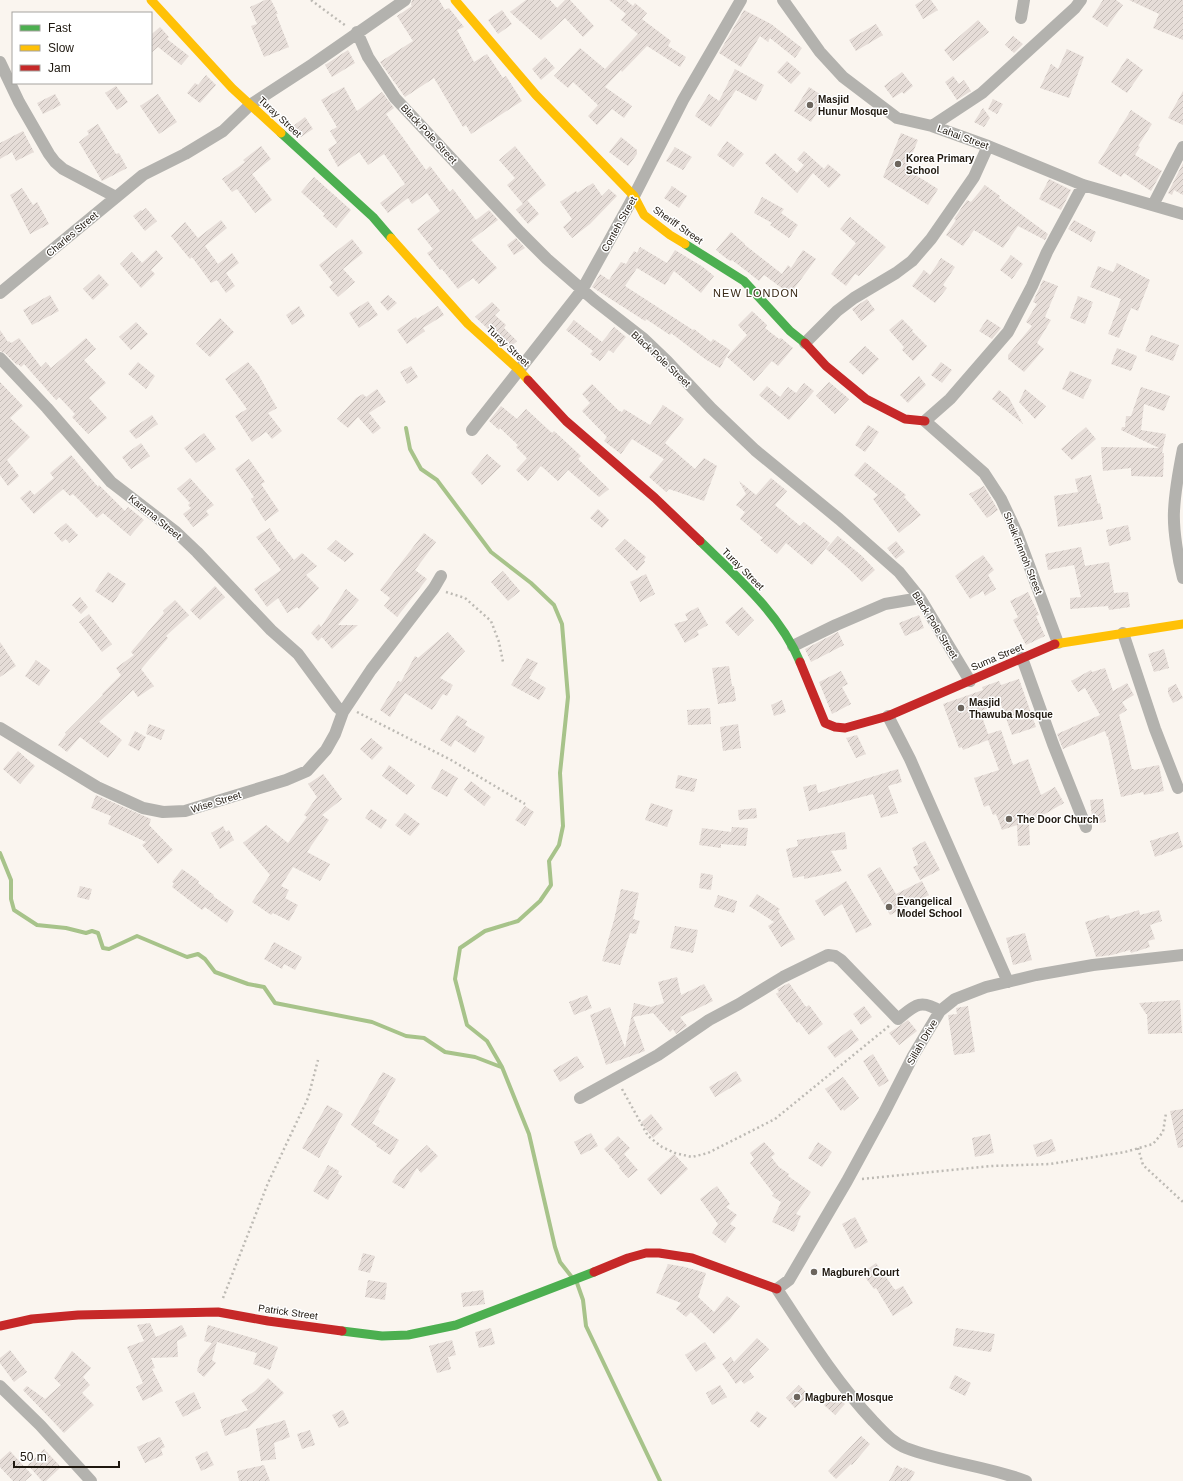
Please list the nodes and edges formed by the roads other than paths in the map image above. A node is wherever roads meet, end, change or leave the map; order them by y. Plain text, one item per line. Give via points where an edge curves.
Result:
1 (151, 0) edge
2 (405, 0) edge
3 (455, 0) edge
4 (741, 0) edge
5 (783, 0) edge
6 (1024, 0) edge
7 (1081, 0) edge
8 (1021, 18) dead end
9 (356, 32) junction
10 (0, 62) edge
11 (250, 104) junction
12 (932, 126) junction
13 (988, 146) junction
14 (1183, 147) edge
15 (1083, 185) junction
16 (634, 196) junction
17 (116, 197) junction
18 (1153, 205) junction
19 (1183, 214) edge
20 (582, 290) junction
21 (0, 293) edge
22 (805, 343) junction
23 (0, 358) edge
24 (518, 370) junction
25 (925, 421) junction
26 (472, 430) dead end
27 (1183, 450) edge
28 (1181, 468) edge
29 (441, 576) dead end
30 (1183, 578) edge
31 (920, 598) junction
32 (1183, 624) edge
33 (1122, 633) junction
34 (1058, 643) junction
35 (793, 646) junction
36 (1022, 658) junction
37 (970, 681) junction
38 (343, 712) junction
39 (888, 716) junction
40 (826, 724) joint
41 (0, 728) edge
42 (1178, 788) dead end
43 (1086, 827) dead end
44 (1183, 955) edge
45 (1008, 982) junction
46 (940, 1011) junction
47 (580, 1098) dead end
48 (777, 1289) junction
49 (0, 1326) edge
50 (0, 1386) edge
51 (91, 1481) edge
52 (1026, 1481) edge

1 - 11 street, Turay Street
2 - 9 street, Charles Street
3 - 16 street, Sheriff Street via 536,95
4 - 16 street, Conteh Street via 683,100
5 - 12 street, Lahai Street via 820,52 843,77 897,118
6 - 8 street
7 - 12 street via 982,93
9 - 11 street, Charles Street via 313,64
9 - 20 street, Black Pole Street via 368,57 395,98 546,259
10 - 17 street via 19,102 55,162 63,169
11 - 17 street, Charles Street via 223,131 143,175
11 - 24 street, Turay Street via 373,217 447,302
12 - 13 street, Lahai Street
13 - 15 street, Lahai Street
13 - 22 street via 974,177 931,239 912,261 837,311
14 - 18 street
15 - 18 street, Lahai Street
15 - 25 street via 1008,332 950,399
16 - 20 street, Conteh Street
16 - 22 street, Sheriff Street via 644,215 670,235 744,282 790,331
17 - 21 street, Charles Street
18 - 19 street, Lahai Street
20 - 24 street, Conteh Street
20 - 31 street, Black Pole Street via 644,339 733,430 888,562
22 - 25 street, Sheriff Street via 826,366 866,399 905,419
23 - 38 street, Karama Street via 111,482 176,532 271,630 298,654
24 - 26 street, Conteh Street
24 - 35 street, Turay Street via 566,421 656,498 744,584
25 - 34 street, Sheik Finnoh Street via 984,474 1001,499 1017,533
27 - 28 street
28 - 30 street via 1174,512 1178,558
29 - 38 street, Wise Street
31 - 35 street via 885,604
31 - 37 street, Black Pole Street
32 - 33 street, Suma Street
33 - 34 street, Suma Street
33 - 42 street
34 - 36 street, Suma Street
35 - 40 street, Turay Street
36 - 37 street, Suma Street
36 - 43 street
37 - 39 street, Suma Street
38 - 41 street, Wise Street via 326,750 307,770 286,780 185,811 163,812 143,808 97,787
39 - 40 street, Suma Street via 845,728
39 - 45 street via 910,759
44 - 45 street, Sillah Drive via 1093,965
45 - 46 street, Sillah Drive via 986,987 956,999
46 - 47 street via 922,1004 898,1018 841,960 835,956 828,956 783,977 709,1020 658,1055
46 - 48 street, Sillah Drive via 913,1056 847,1181 789,1280
48 - 49 street, Patrick Street via 692,1258 646,1253 456,1325 408,1335 382,1336 218,1312 78,1315 32,1319
48 - 52 street via 836,1377 888,1437 905,1448
50 - 51 street

